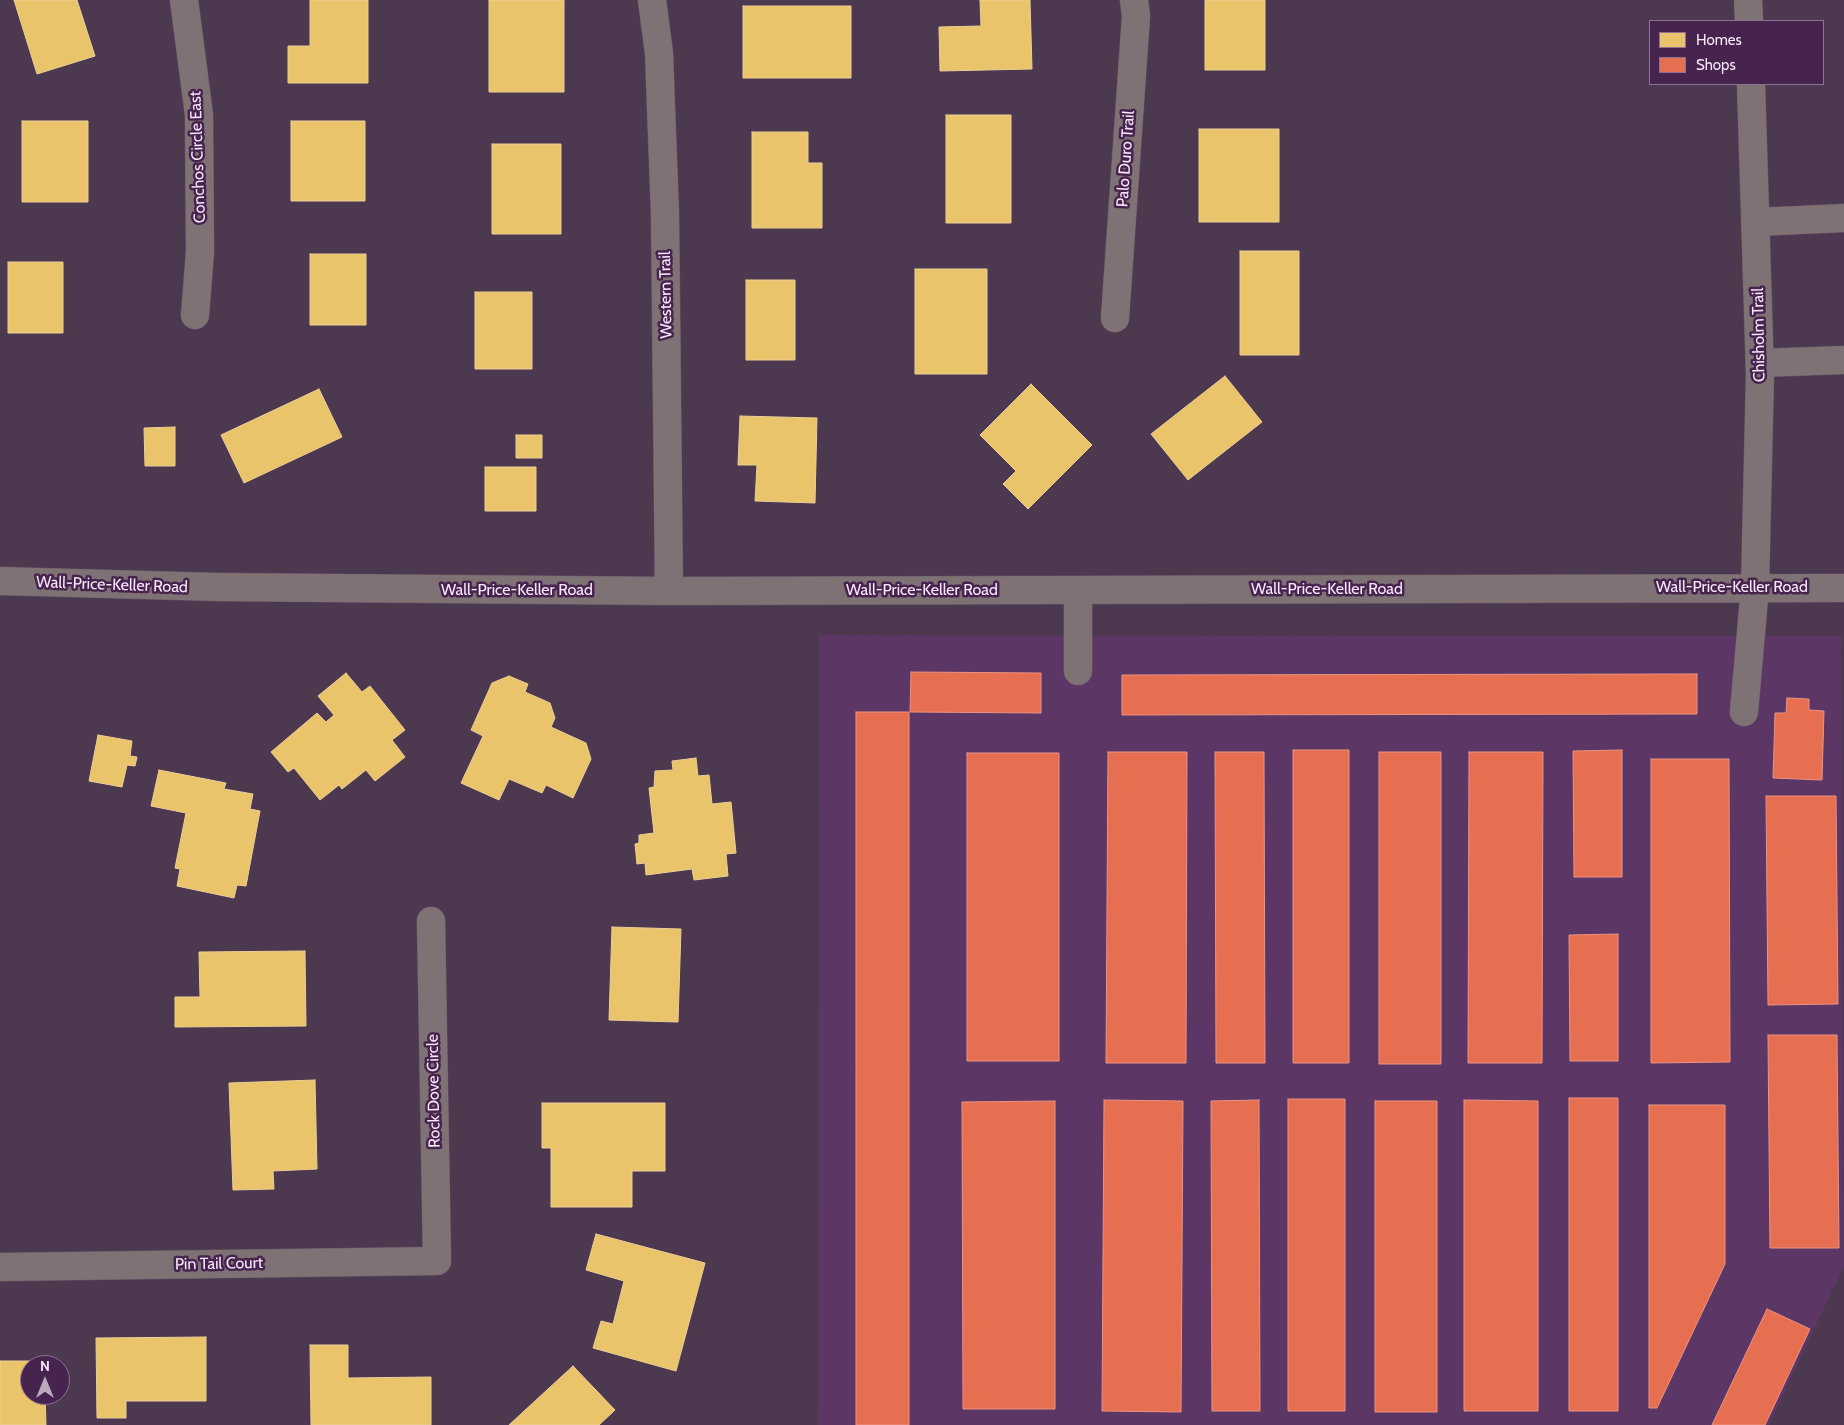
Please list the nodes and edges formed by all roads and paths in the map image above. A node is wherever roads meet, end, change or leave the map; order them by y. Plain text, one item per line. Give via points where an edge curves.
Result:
1 (184, 0) edge
2 (652, 0) edge
3 (1134, 0) edge
4 (1748, 0) edge
5 (1748, 20) edge
6 (1751, 85) edge
7 (1844, 218) edge
8 (1756, 222) junction
9 (195, 314) dead end
10 (1115, 318) dead end
11 (1844, 360) edge
12 (1760, 363) junction
13 (0, 581) edge
14 (1755, 587) junction
15 (1844, 588) edge
16 (1078, 590) junction
17 (668, 591) junction
18 (1078, 671) dead end
19 (1744, 712) dead end
20 (431, 921) dead end
21 (437, 1261) joint
22 (0, 1267) edge

1 - 9 street, Conchos Circle East via 199,116 200,252
2 - 17 street, Western Trail via 658,53 665,214
3 - 10 street, Palo Duro Trail via 1136,16
4 - 5 street
6 - 8 street, Chisholm Trail
7 - 8 street
8 - 12 street, Chisholm Trail
11 - 12 street
12 - 14 street, Chisholm Trail
13 - 17 street, Wall-Price-Keller Road via 218,588
14 - 15 street, Wall-Price-Keller Road
14 - 16 street, Wall-Price-Keller Road
14 - 19 street, Chisholm Trail
16 - 17 street, Wall-Price-Keller Road
16 - 18 street
20 - 21 street, Rock Dove Circle
21 - 22 street, Pin Tail Court

